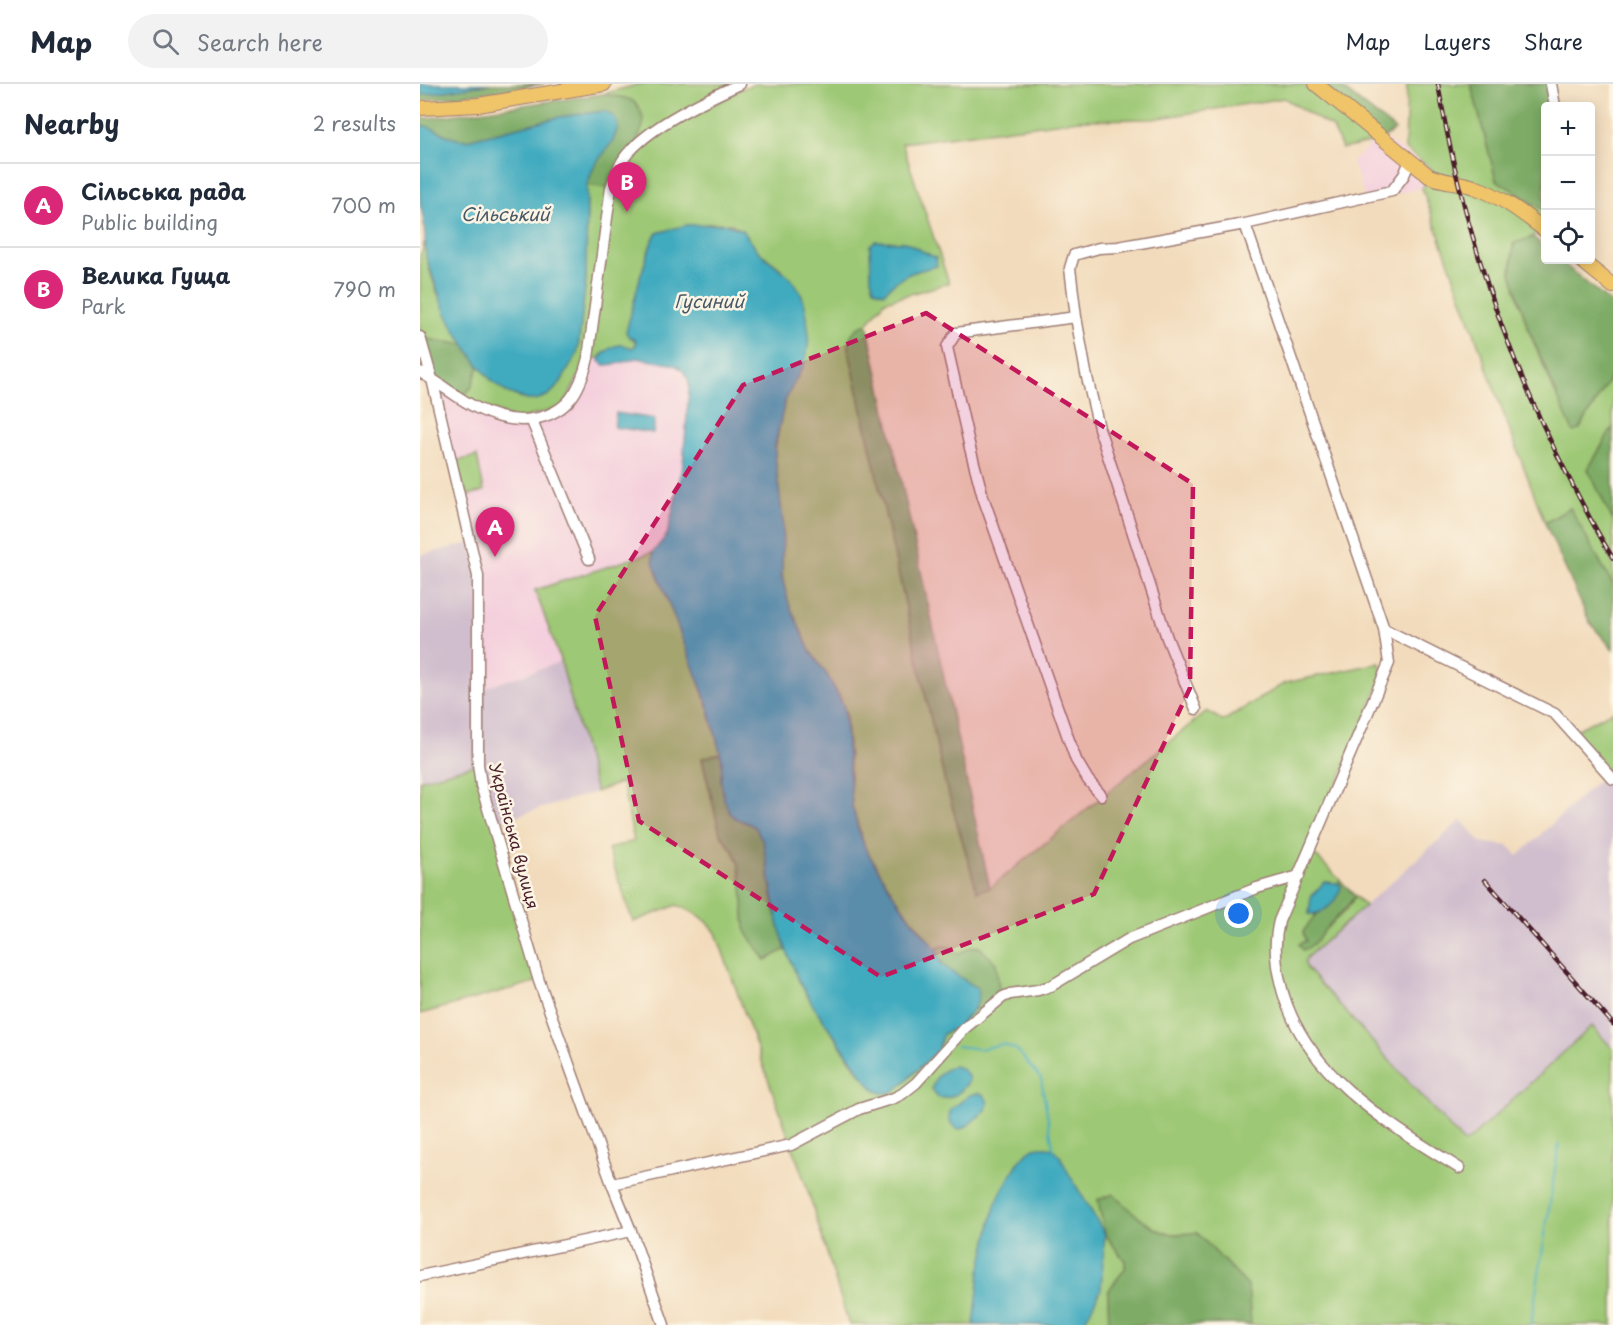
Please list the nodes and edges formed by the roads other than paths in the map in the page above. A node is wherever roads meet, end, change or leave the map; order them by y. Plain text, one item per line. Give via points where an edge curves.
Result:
1 (604, 84) edge
2 (740, 84) edge
3 (1316, 84) edge
4 (1551, 84) edge
5 (1554, 102) edge
6 (420, 108) edge
7 (1410, 161) junction
8 (1245, 224) junction
9 (1541, 228) edge
10 (1586, 264) edge
11 (1613, 286) edge
12 (1076, 318) junction
13 (420, 338) edge
14 (420, 372) edge
15 (432, 379) junction
16 (531, 419) junction
17 (589, 559) dead end
18 (1384, 629) junction
19 (1196, 709) dead end
20 (1613, 779) edge
21 (1101, 795) dead end
22 (1299, 876) junction
23 (1459, 1168) dead end
24 (612, 1184) junction
25 (631, 1231) junction
26 (420, 1276) edge
27 (664, 1325) edge

1 - 6 main road via 478,105
2 - 16 street via 666,122 623,159 610,188 585,371 563,407 549,416
3 - 7 main road
4 - 5 street
7 - 8 street via 1392,191
7 - 9 main road via 1429,176 1471,186 1500,199
8 - 12 street via 1074,255 1070,268
8 - 18 street
10 - 11 main road
12 - 19 street via 1099,428 1167,638
12 - 21 street via 956,333 947,347 990,518 1076,760
13 - 15 street, Українська вулиця
14 - 15 street
15 - 16 street via 494,416
15 - 24 street, Українська вулиця via 478,576 481,785 539,981
16 - 17 street
18 - 20 street via 1555,714
18 - 22 street via 1389,663
22 - 23 street via 1279,921 1276,948 1282,993 1296,1026 1327,1068 1361,1102
22 - 24 street via 1257,888 1128,939 1051,986 1003,997 965,1028 922,1076 894,1098 859,1109 791,1144
24 - 25 street, Українська вулиця
25 - 26 street
25 - 27 street, Українська вулиця

